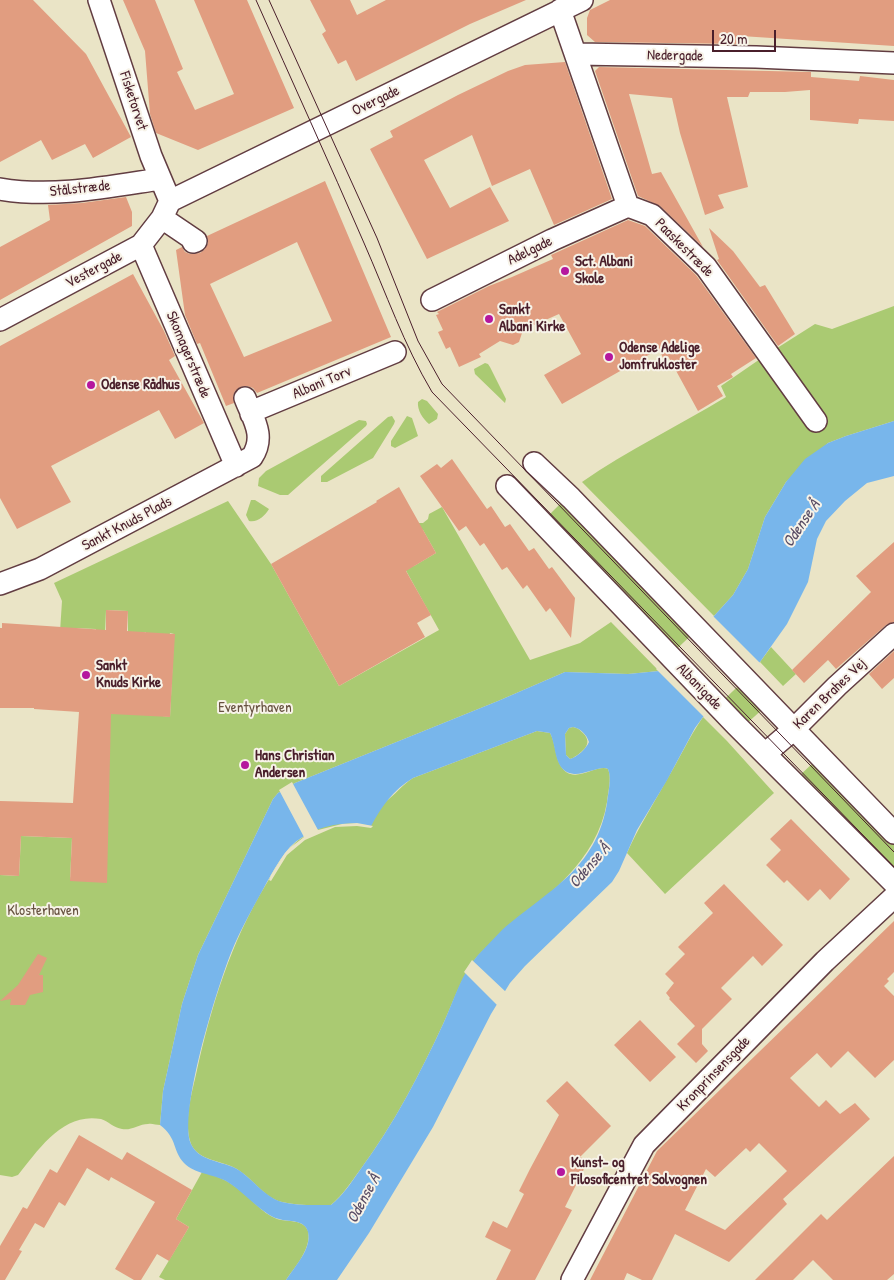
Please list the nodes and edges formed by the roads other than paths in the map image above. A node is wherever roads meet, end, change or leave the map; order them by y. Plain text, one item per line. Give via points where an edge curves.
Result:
1 (99, 0) edge
2 (582, 0) edge
3 (560, 10) junction
4 (576, 54) junction
5 (894, 63) edge
6 (160, 179) junction
7 (0, 189) edge
8 (628, 206) junction
9 (166, 210) junction
10 (193, 242) dead end
11 (141, 245) junction
12 (432, 300) dead end
13 (0, 320) edge
14 (394, 352) dead end
15 (816, 421) dead end
16 (534, 463) dead end
17 (236, 466) junction
18 (214, 478) joint
19 (507, 486) dead end
20 (0, 584) edge
21 (894, 634) edge
22 (794, 729) junction
23 (765, 754) junction
24 (894, 833) edge
25 (894, 883) edge
26 (894, 897) edge
27 (572, 1280) edge

1 - 6 street, Fisketorvet
2 - 3 street, Overgade
3 - 4 street
3 - 9 street, Overgade
4 - 5 street, Nedergade
4 - 8 street
6 - 7 street, Stålstræde via 56,194
6 - 9 street, Fisketorvet
8 - 12 street, Adelgade
8 - 15 street, Paaskestræde via 652,215 706,267
9 - 10 street via 196,241
9 - 11 street, Vestergade
11 - 13 street, Vestergade
11 - 17 street, Skomagerstræde
14 - 17 street, Albani Torv via 253,411 248,406 259,443 252,457
16 - 22 street
17 - 18 street, Albani Torv
18 - 20 street, Sankt Knuds Plads via 40,570
19 - 23 street, Albanigade
21 - 22 street, Karen Brahes Vej
22 - 23 street, Karen Brahes Vej
22 - 24 street
23 - 25 street, Albanigade
26 - 27 street, Kronprinsensgade via 644,1145

